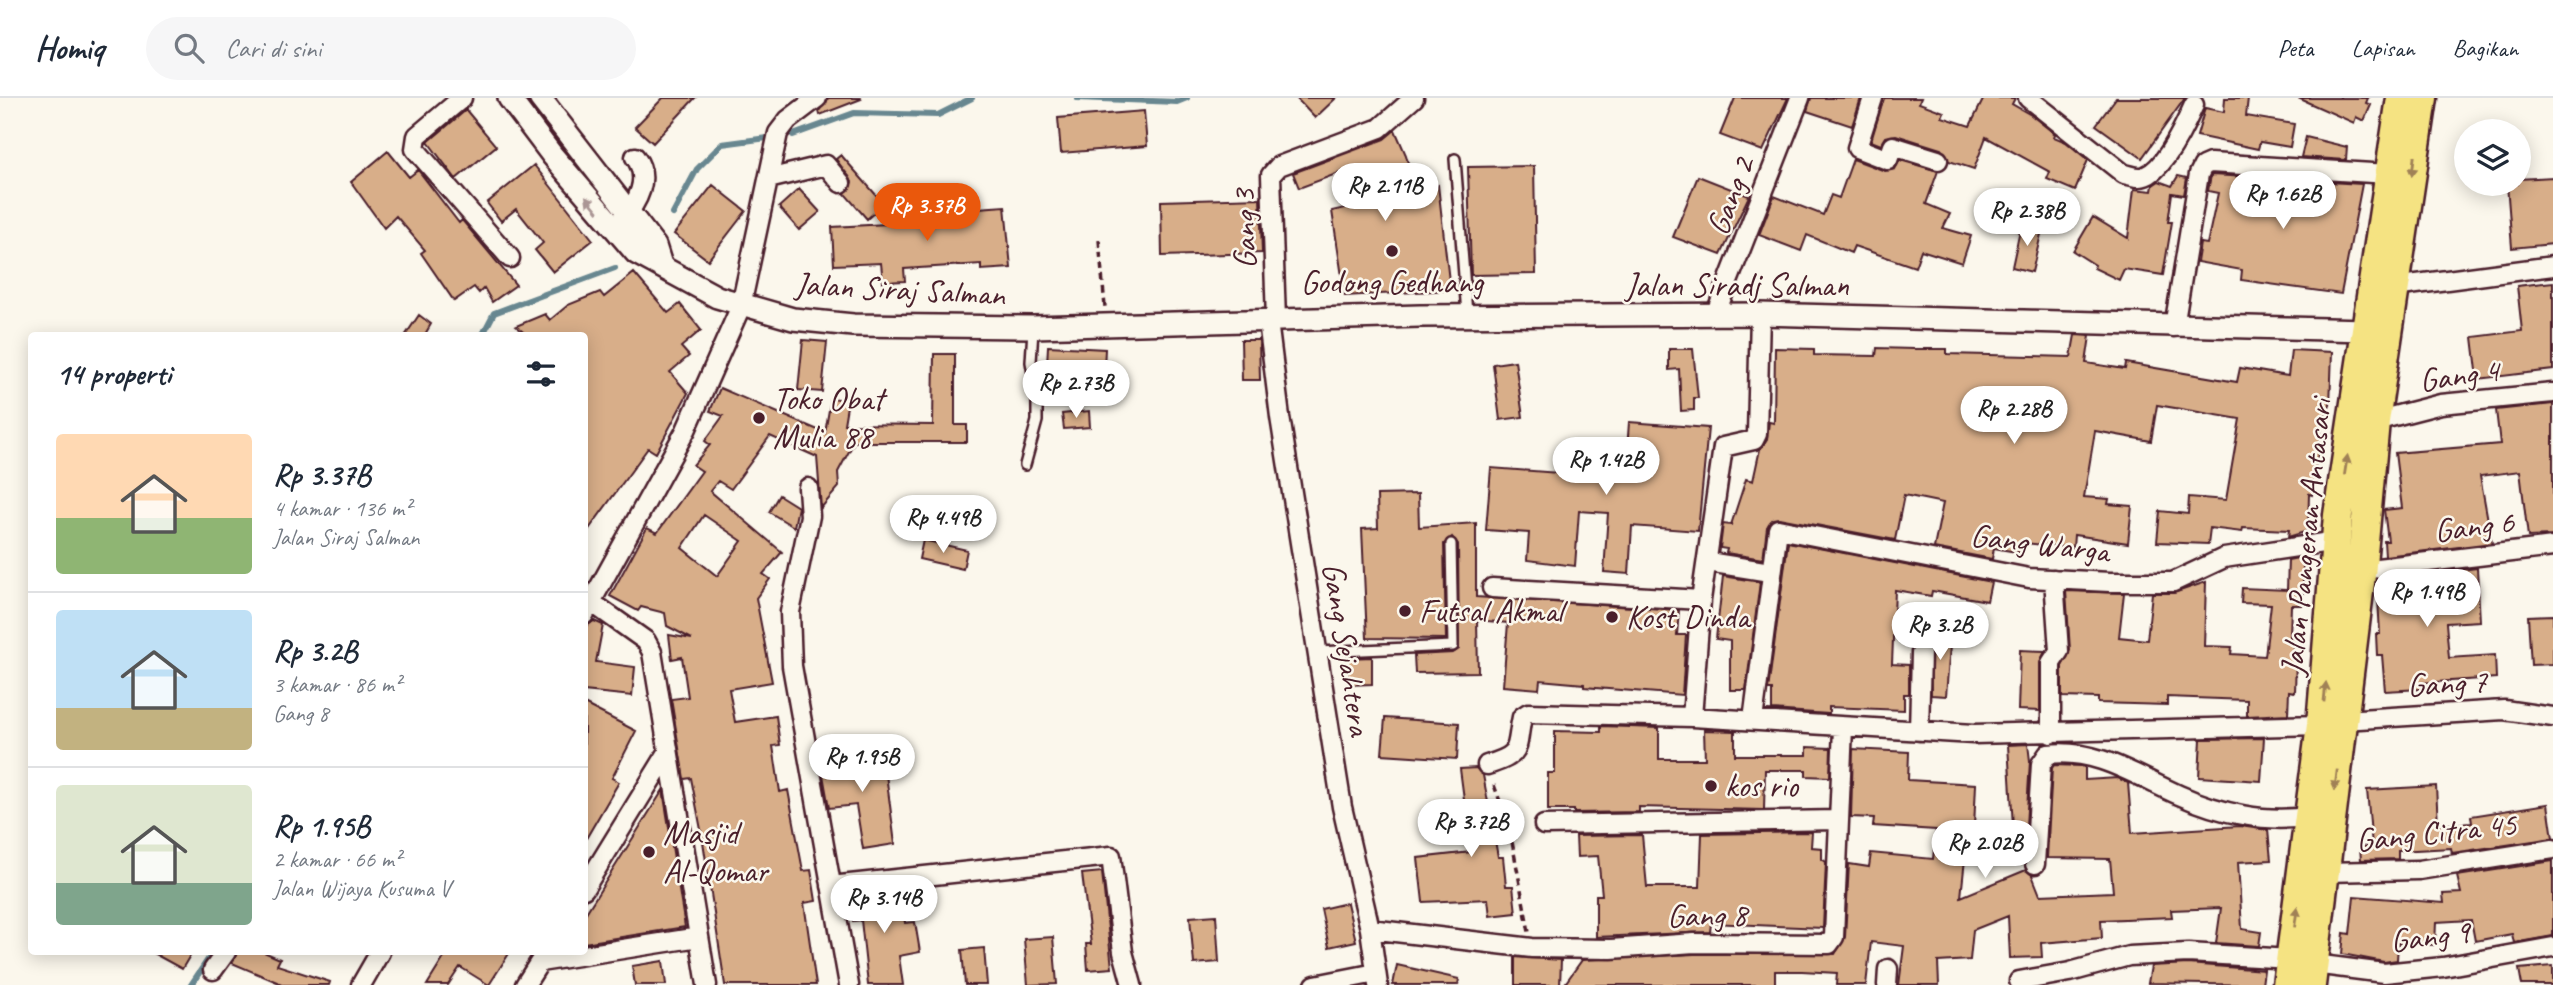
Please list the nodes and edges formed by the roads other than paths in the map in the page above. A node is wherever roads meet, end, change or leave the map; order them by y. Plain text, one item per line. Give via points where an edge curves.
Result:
1 (461, 98) edge
2 (509, 98) edge
3 (540, 98) edge
4 (817, 98) edge
5 (1414, 98) edge
6 (1800, 98) edge
7 (1874, 98) edge
8 (2028, 98) edge
9 (2400, 98) edge
10 (2423, 98) edge
11 (2194, 105) dead end
12 (635, 157) dead end
13 (1455, 159) dead end
14 (1938, 160) dead end
15 (2389, 174) junction
16 (768, 179) junction
17 (841, 183) dead end
18 (629, 212) junction
19 (613, 229) junction
20 (510, 258) dead end
21 (661, 265) junction
22 (2553, 266) edge
23 (2394, 287) junction
24 (741, 306) junction
25 (1760, 314) junction
26 (1715, 315) junction
27 (1468, 316) junction
28 (1272, 321) junction
29 (1106, 323) joint
30 (1033, 327) junction
31 (2174, 327) junction
32 (2366, 330) junction
33 (2553, 393) edge
34 (2375, 421) junction
35 (1025, 465) dead end
36 (808, 488) dead end
37 (2336, 541) junction
38 (1451, 544) dead end
39 (2553, 547) edge
40 (1708, 562) junction
41 (2361, 570) junction
42 (1770, 572) junction
43 (2054, 579) junction
44 (1492, 588) dead end
45 (1701, 600) junction
46 (588, 608) edge
47 (1317, 652) junction
48 (1921, 653) dead end
49 (1692, 717) junction
50 (2553, 717) edge
51 (1753, 720) junction
52 (2332, 722) junction
53 (1843, 728) junction
54 (1919, 731) junction
55 (2051, 734) junction
56 (667, 754) junction
57 (1487, 765) dead end
58 (2310, 816) junction
59 (1837, 820) junction
60 (1544, 825) dead end
61 (2553, 849) edge
62 (2035, 864) dead end
63 (2325, 872) junction
64 (588, 882) edge
65 (831, 887) junction
66 (1370, 929) junction
67 (699, 937) junction
68 (2553, 947) edge
69 (588, 951) edge
70 (224, 955) edge
71 (378, 955) edge
72 (543, 957) edge
73 (213, 970) dead end
74 (2301, 973) edge
75 (1377, 979) edge
76 (2019, 981) dead end
77 (1323, 984) edge
78 (361, 985) edge
79 (525, 985) edge
80 (707, 985) edge
81 (849, 985) edge
82 (1132, 985) edge

1 - 20 street via 417,136 415,149
19 -> 2 street, Jalan Siraj Salman
3 - 18 street
4 - 16 street via 781,128
5 - 28 street, Gang 3 via 1380,128 1279,166 1271,174
6 - 26 street, Gang 2
7 - 14 street via 1857,148 1888,160 1893,146
8 - 11 street via 2124,174 2139,177 2148,176 2179,138
9 - 15 highway, Jalan Pangeran Antasari
10 -> 23 highway, Jalan Pangeran Antasari
12 - 18 street via 645,177
13 - 27 lane
15 - 31 street via 2203,166
15 - 32 highway, Jalan Pangeran Antasari
16 - 17 street via 826,165
16 - 24 street
18 - 19 street
18 - 21 street via 655,246
19 - 21 street, Jalan Siraj Salman via 636,253
21 - 24 street, Jalan Siraj Salman
22 - 23 street
23 - 34 highway, Jalan Pangeran Antasari
24 - 30 street, Jalan Siraj Salman via 793,319 853,326
24 - 46 street via 686,430
25 - 26 street, Jalan Siradj Salman
25 - 31 street, Jalan Siradj Salman
25 - 40 street via 1757,434 1754,440 1723,447
26 - 27 street, Jalan Siradj Salman
27 - 28 street, Jalan Siradj Salman
28 - 29 street, Jalan Siradj Salman
28 - 47 street, Gang Sejahtera
29 - 30 street, Jalan Siraj Salman
30 - 35 lane via 1037,421
31 - 32 street, Jalan Siradj Salman
37 -> 32 highway, Jalan Pangeran Antasari
33 - 34 street, Gang 4 via 2441,404
34 - 41 highway, Jalan Pangeran Antasari
36 - 65 street via 811,510 793,593 791,652
37 - 43 street, Gang Warga via 2224,558 2173,582
52 -> 37 highway, Jalan Pangeran Antasari
38 - 47 lane via 1454,646
39 - 41 street, Gang 6
40 - 42 street
40 - 45 street
41 - 52 highway, Jalan Pangeran Antasari
42 - 43 street, Gang Warga via 1778,529 1785,528 2029,578
42 - 51 street
43 - 55 street via 2059,651 2051,661
44 - 45 street
45 - 49 street
46 - 56 street via 650,645
47 - 66 street, Gang Sejahtera via 1342,807
48 - 54 street
49 - 51 street
49 - 57 street via 1528,713 1522,717 1517,751
50 - 52 street, Gang 7 via 2504,710
51 - 53 street
52 - 55 street
52 - 58 highway, Jalan Pangeran Antasari
52 -> 63 highway, Jalan Pangeran Antasari
53 - 54 street
53 - 59 street, Gang 8
54 - 55 street
56 - 64 street
56 - 67 street
58 - 62 street via 2280,821 2226,811 2180,796 2099,758 2048,754 2041,764
74 -> 58 highway, Jalan Pangeran Antasari
59 - 60 street
59 - 66 street, Gang 8 via 1835,937 1829,944 1532,947
61 - 63 street, Gang Citra 45 via 2419,870
63 - 74 highway, Jalan Pangeran Antasari
65 - 81 street
65 - 82 street via 1111,856
66 - 75 street, Gang Sejahtera
67 - 69 street
67 - 80 street
68 - 74 street, Gang 9 via 2444,967
70 - 73 street
71 - 78 street
72 - 79 street
74 - 76 street, Gang 9 via 2188,953 2129,956
75 - 77 street

